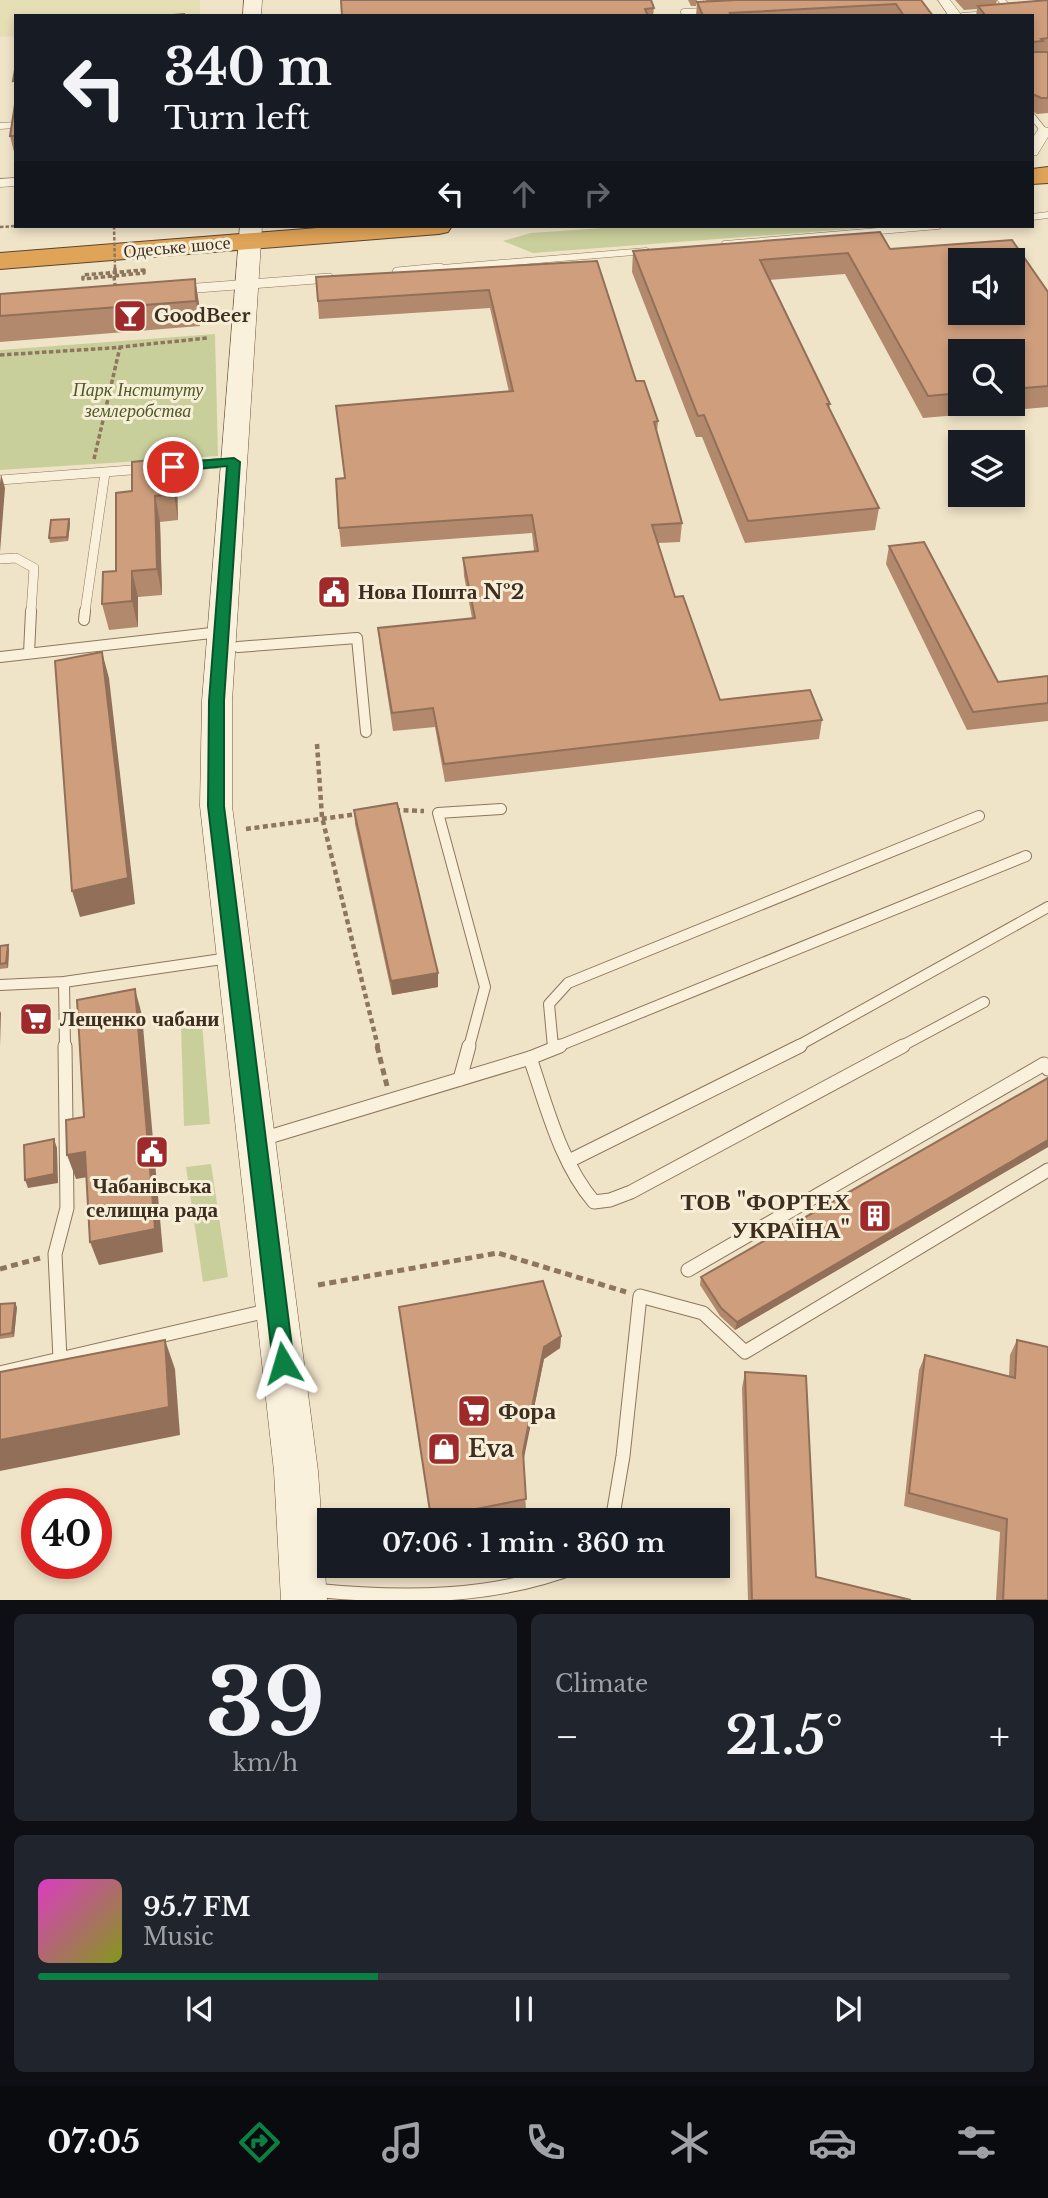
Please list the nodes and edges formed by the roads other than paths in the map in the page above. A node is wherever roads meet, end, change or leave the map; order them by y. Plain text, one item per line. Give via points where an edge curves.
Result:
1 (700, 0) edge
2 (1001, 0) edge
3 (705, 10) junction
4 (719, 10) edge
5 (1024, 12) edge
6 (1012, 13) junction
7 (685, 14) edge
8 (996, 14) edge
9 (1034, 118) edge
10 (1046, 132) edge
11 (1034, 149) edge
12 (200, 228) edge
13 (392, 228) edge
14 (916, 228) edge
15 (250, 234) edge
16 (0, 244) edge
17 (718, 245) edge
18 (662, 250) edge
19 (0, 261) edge
20 (386, 273) edge
21 (338, 277) edge
22 (247, 284) junction
23 (171, 290) edge
24 (234, 462) junction
25 (105, 473) junction
26 (0, 480) edge
27 (0, 559) edge
28 (83, 620) dead end
29 (230, 639) junction
30 (29, 653) junction
31 (0, 657) edge
32 (366, 732) dead end
33 (501, 809) dead end
34 (979, 816) dead end
35 (1026, 856) dead end
36 (1048, 907) edge
37 (232, 957) junction
38 (64, 982) junction
39 (0, 985) edge
40 (984, 1002) dead end
41 (553, 1048) junction
42 (530, 1058) junction
43 (1048, 1069) edge
44 (460, 1079) junction
45 (256, 1141) junction
46 (569, 1161) junction
47 (1048, 1170) edge
48 (688, 1270) dead end
49 (277, 1309) junction
50 (60, 1359) junction
51 (0, 1373) edge
52 (614, 1508) edge
53 (554, 1578) edge
54 (304, 1594) edge

1 - 3 lane
2 - 6 lane
3 - 4 lane
3 - 7 lane
5 - 6 lane
6 - 8 lane
9 - 10 lane
10 - 11 street
12 - 16 highway, Одеське шосе
13 - 15 highway, Одеське шосе
14 - 17 lane
15 - 19 highway, Одеське шосе
15 - 22 street
18 - 20 lane
21 - 22 lane
22 - 23 lane
22 - 24 street
24 - 25 lane
24 - 29 street
25 - 26 lane
25 - 28 lane
27 - 30 lane via 16,558 34,568
29 - 30 lane
29 - 32 lane via 357,638
29 - 37 street via 217,701 216,806
30 - 31 lane
33 - 44 lane via 438,813 485,987
34 - 41 lane via 568,984 549,1004
35 - 41 lane
36 - 46 lane via 811,1040
37 - 38 lane
37 - 45 street
38 - 39 lane
38 - 50 lane via 68,1208 55,1254
40 - 46 lane via 631,1192 593,1202 583,1193
41 - 42 lane
42 - 44 lane
42 - 46 lane
43 - 48 lane via 1044,1064
44 - 45 lane
45 - 49 street
47 - 52 lane via 745,1352 703,1313 640,1296
49 - 50 lane
49 - 54 street via 296,1471
50 - 51 lane
53 - 54 lane via 477,1595

